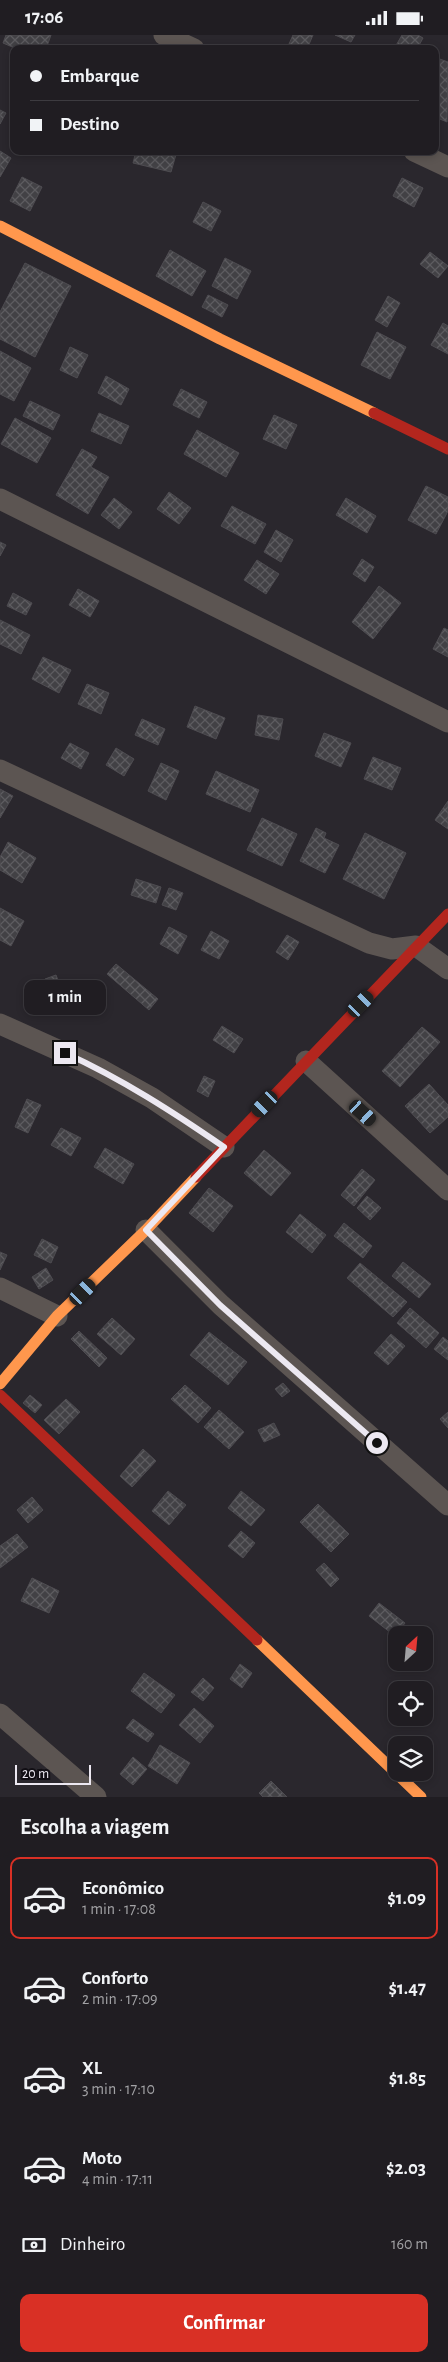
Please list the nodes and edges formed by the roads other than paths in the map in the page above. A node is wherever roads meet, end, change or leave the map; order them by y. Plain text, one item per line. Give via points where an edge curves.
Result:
1 (164, 35) edge
2 (185, 45) edge
3 (422, 155) edge
4 (448, 167) edge
5 (0, 226) edge
6 (448, 449) edge
7 (0, 499) edge
8 (448, 722) edge
9 (0, 770) edge
10 (448, 914) edge
11 (416, 946) junction
12 (448, 969) edge
13 (0, 1024) edge
14 (306, 1061) junction
15 (224, 1147) junction
16 (448, 1190) edge
17 (146, 1230) junction
18 (0, 1288) edge
19 (57, 1316) junction
20 (0, 1384) edge
21 (0, 1395) edge
22 (448, 1505) edge
23 (0, 1714) edge
24 (96, 1797) edge
25 (421, 1797) edge

1 - 2 street
3 - 4 street
5 - 6 street via 220,339
7 - 8 street
9 - 11 street via 369,943 392,949
10 - 11 street
11 - 12 street
11 - 14 street
13 - 15 street via 98,1068 152,1098
14 - 15 street
14 - 16 street
15 - 17 street
17 - 19 street
17 - 22 street via 220,1305
18 - 19 street
19 - 20 street
21 - 25 street
23 - 24 street

